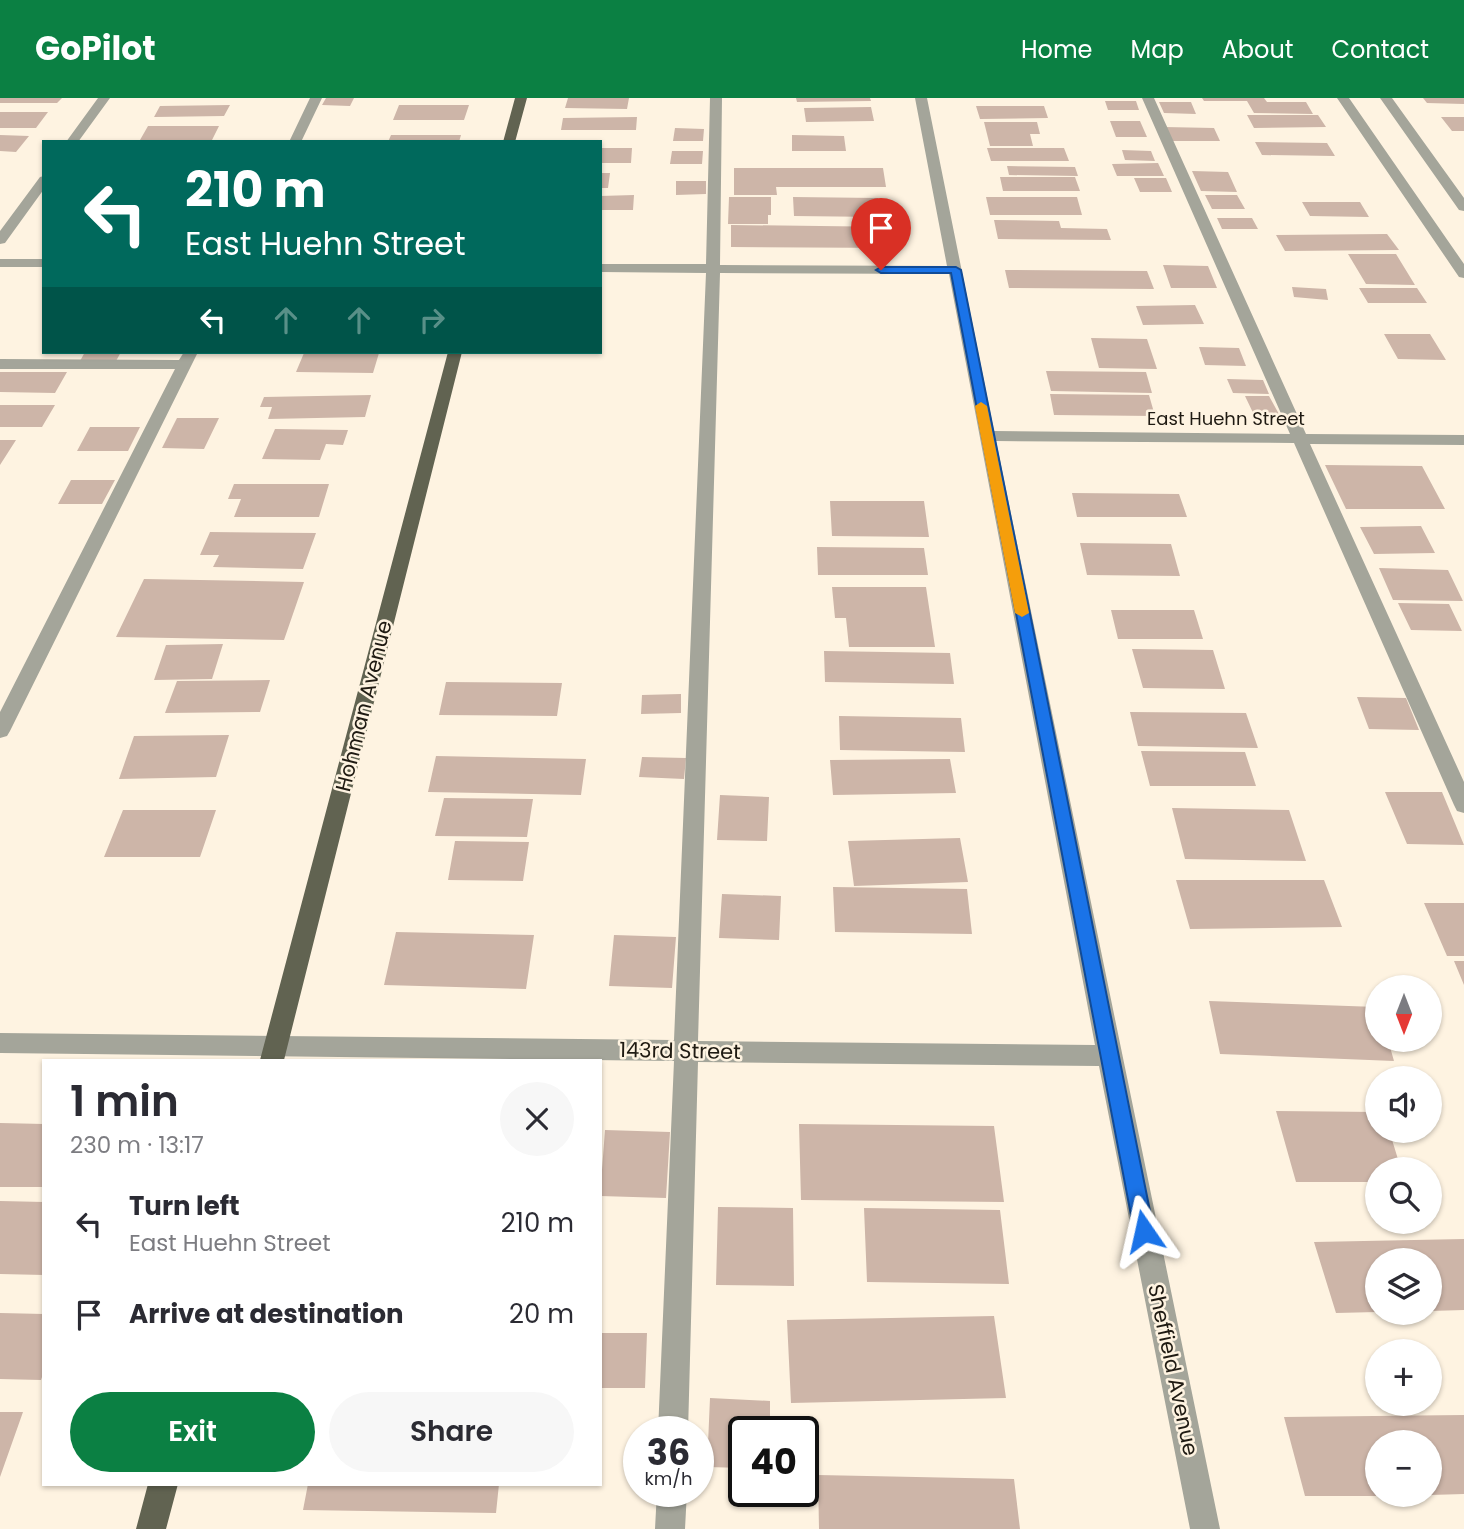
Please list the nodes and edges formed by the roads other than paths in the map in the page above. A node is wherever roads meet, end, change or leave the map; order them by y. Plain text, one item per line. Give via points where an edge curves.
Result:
1 (104, 98) edge
2 (316, 98) edge
3 (521, 98) edge
4 (716, 98) edge
5 (920, 98) edge
6 (1148, 98) edge
7 (1343, 98) edge
8 (1385, 98) edge
9 (73, 140) edge
10 (296, 140) edge
11 (510, 140) edge
12 (42, 183) edge
13 (1464, 207) edge
14 (0, 240) edge
15 (0, 263) edge
16 (42, 263) edge
17 (602, 268) edge
18 (713, 269) junction
19 (956, 270) junction
20 (1464, 274) edge
21 (454, 354) edge
22 (188, 359) edge
23 (0, 364) edge
24 (987, 436) junction
25 (1299, 439) junction
26 (1464, 440) edge
27 (0, 731) edge
28 (1464, 805) edge
29 (0, 1043) edge
30 (685, 1051) junction
31 (274, 1053) edge
32 (1109, 1056) junction
33 (674, 1416) edge
34 (162, 1486) edge
35 (671, 1507) edge
36 (151, 1529) edge
37 (670, 1529) edge
38 (1205, 1529) edge

1 - 9 street
2 - 10 street
3 - 11 main road
4 - 18 street
5 - 19 street, Sheffield Avenue
6 - 25 street
7 - 20 street
8 - 13 street
12 - 14 street
15 - 16 street
17 - 18 street
18 - 19 street
18 - 30 street
19 - 24 street, Sheffield Avenue
21 - 31 main road, Hohman Avenue
22 - 23 street
22 - 27 street
24 - 25 street, East Huehn Street
24 - 32 street, Sheffield Avenue
25 - 26 street, East Huehn Street
25 - 28 street
29 - 31 street, 143rd Street
30 - 31 street, 143rd Street
30 - 32 street, 143rd Street
30 - 33 street
32 - 38 street, Sheffield Avenue
34 - 36 main road
35 - 37 street

